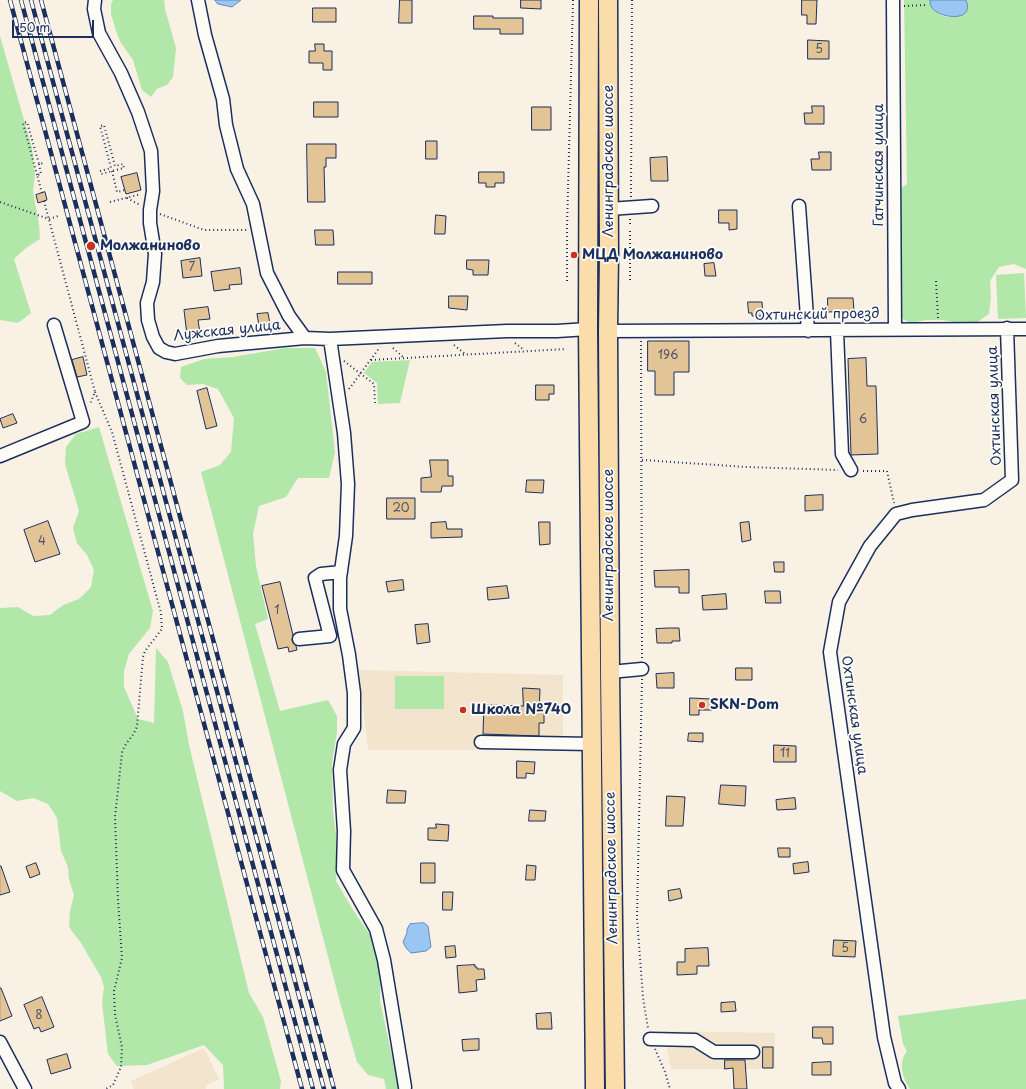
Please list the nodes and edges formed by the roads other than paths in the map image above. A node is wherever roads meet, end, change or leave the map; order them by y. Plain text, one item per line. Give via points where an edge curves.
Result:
1 (95, 0) edge
2 (198, 0) edge
3 (588, 0) edge
4 (608, 0) edge
5 (893, 3) edge
6 (652, 206) dead end
7 (799, 206) dead end
8 (609, 209) junction
9 (54, 325) dead end
10 (1008, 328) junction
11 (1026, 328) edge
12 (588, 329) junction
13 (895, 329) junction
14 (608, 331) junction
15 (808, 331) junction
16 (837, 331) junction
17 (305, 338) junction
18 (330, 339) junction
19 (0, 456) edge
20 (851, 470) road end
21 (341, 572) junction
22 (299, 639) dead end
23 (642, 669) road end
24 (610, 672) junction
25 (481, 742) dead end
26 (591, 744) junction
27 (650, 1039) road end
28 (0, 1042) edge
29 (753, 1052) dead end
30 (615, 1060) junction
31 (405, 1087) dead end
32 (25, 1089) edge
33 (595, 1089) edge
34 (615, 1089) edge
35 (623, 1089) edge
36 (899, 1089) edge

1 - 17 street, Лужская улица via 94,9 99,33 121,73 151,152 153,191 150,210 155,254 153,282 147,303 148,320 159,348 175,354 218,346
2 - 17 street, Лужская улица via 237,169 253,204 267,273 289,316
3 - 12 highway, Ленинградское шоссе
4 - 8 highway, Ленинградское шоссе
5 - 13 street, Гатчинская улица
6 - 8 street
7 - 15 street
8 - 14 highway, Ленинградское шоссе
9 - 19 street via 83,422
10 - 11 street, Охтинский проезд
10 - 13 street, Охтинский проезд
10 - 36 street, Охтинская улица via 1012,480 984,500 896,514 870,546 839,602 830,652 884,1037 895,1083
12 - 18 street
12 - 26 highway, Ленинградское шоссе
13 - 16 street, Охтинский проезд
14 - 15 street, Охтинский проезд
14 - 24 highway, Ленинградское шоссе
15 - 16 street, Охтинский проезд
16 - 20 street via 842,454
17 - 18 street
18 - 21 street via 344,433 348,484 346,536
21 - 22 street via 321,574 314,578 330,636
21 - 31 street via 340,609 354,693 354,728 344,744 340,770 344,831 343,870 376,929 384,960
23 - 24 street
24 - 30 highway, Ленинградское шоссе
25 - 26 street
26 - 33 highway, Ленинградское шоссе
27 - 29 street via 696,1040 714,1052
28 - 32 street
30 - 34 highway, Ленинградское шоссе
30 - 35 highway

